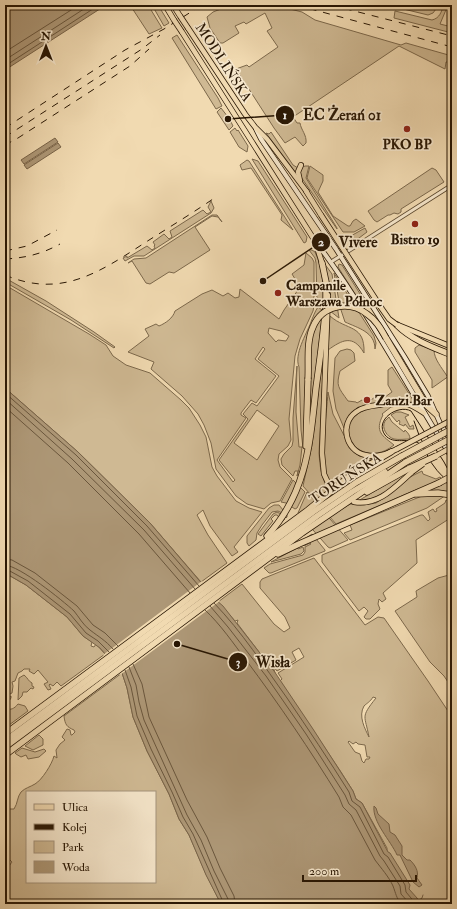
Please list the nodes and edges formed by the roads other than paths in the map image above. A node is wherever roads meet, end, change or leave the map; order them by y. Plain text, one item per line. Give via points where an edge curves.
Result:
1 (165, 5) edge
2 (173, 5) edge
3 (255, 127) junction
4 (301, 165) dead end
5 (452, 185) edge
6 (307, 192) junction
7 (315, 241) junction
8 (340, 257) junction
9 (331, 262) junction
10 (322, 263) junction
11 (397, 325) junction
12 (452, 348) edge
13 (452, 355) edge
14 (424, 413) junction
15 (436, 414) junction
16 (452, 420) edge
17 (452, 429) edge
18 (452, 438) edge
19 (452, 442) edge
20 (452, 448) edge
21 (392, 452) junction
22 (436, 456) joint
23 (452, 458) edge
24 (411, 470) junction
25 (303, 472) junction
26 (452, 476) edge
27 (330, 487) dead end
28 (452, 496) edge
29 (404, 498) junction
30 (354, 502) dead end
31 (328, 504) junction
32 (289, 533) junction
33 (257, 557) junction
34 (5, 734) edge
35 (5, 741) edge
36 (5, 747) edge
37 (5, 755) edge

1 - 7 main road, MODLIŃSKA, bridge
2 - 3 main road, MODLIŃSKA, bridge
3 - 6 main road
3 - 8 main road, MODLIŃSKA
4 - 6 main road via 299,177
5 - 8 street
6 - 11 main road, bridge via 382,309
7 - 9 main road, MODLIŃSKA
7 - 10 main road
8 - 9 street
8 - 15 main road, MODLIŃSKA via 405,358
9 - 14 main road, MODLIŃSKA
10 - 25 highway via 326,308 310,440
10 - 27 main road via 329,304 322,458 325,477
11 - 12 main road
11 - 13 highway via 422,343
14 - 21 main road, TORUŃSKA via 409,404 396,401 364,408 351,416 346,433 355,451 371,456
14 - 23 main road, MODLIŃSKA
15 - 19 main road, MODLIŃSKA
15 - 25 highway, bridge via 424,400 379,326 367,314 353,307 332,308 321,315 314,324 310,337
16 - 21 main road, TORUŃSKA, bridge
17 - 31 highway, TORUŃSKA, bridge via 357,482
18 - 31 highway, TORUŃSKA, bridge
20 - 22 main road, bridge
21 - 31 highway via 355,472
22 - 24 highway, bridge
24 - 30 main road via 379,499
24 - 31 highway
25 - 33 highway via 290,505 264,539
26 - 29 highway, bridge
28 - 29 highway via 430,493
29 - 33 highway via 300,544
31 - 32 highway, TORUŃSKA
31 - 32 highway
32 - 33 highway
32 - 33 highway
33 - 34 highway
33 - 35 highway
33 - 36 highway
33 - 37 highway

